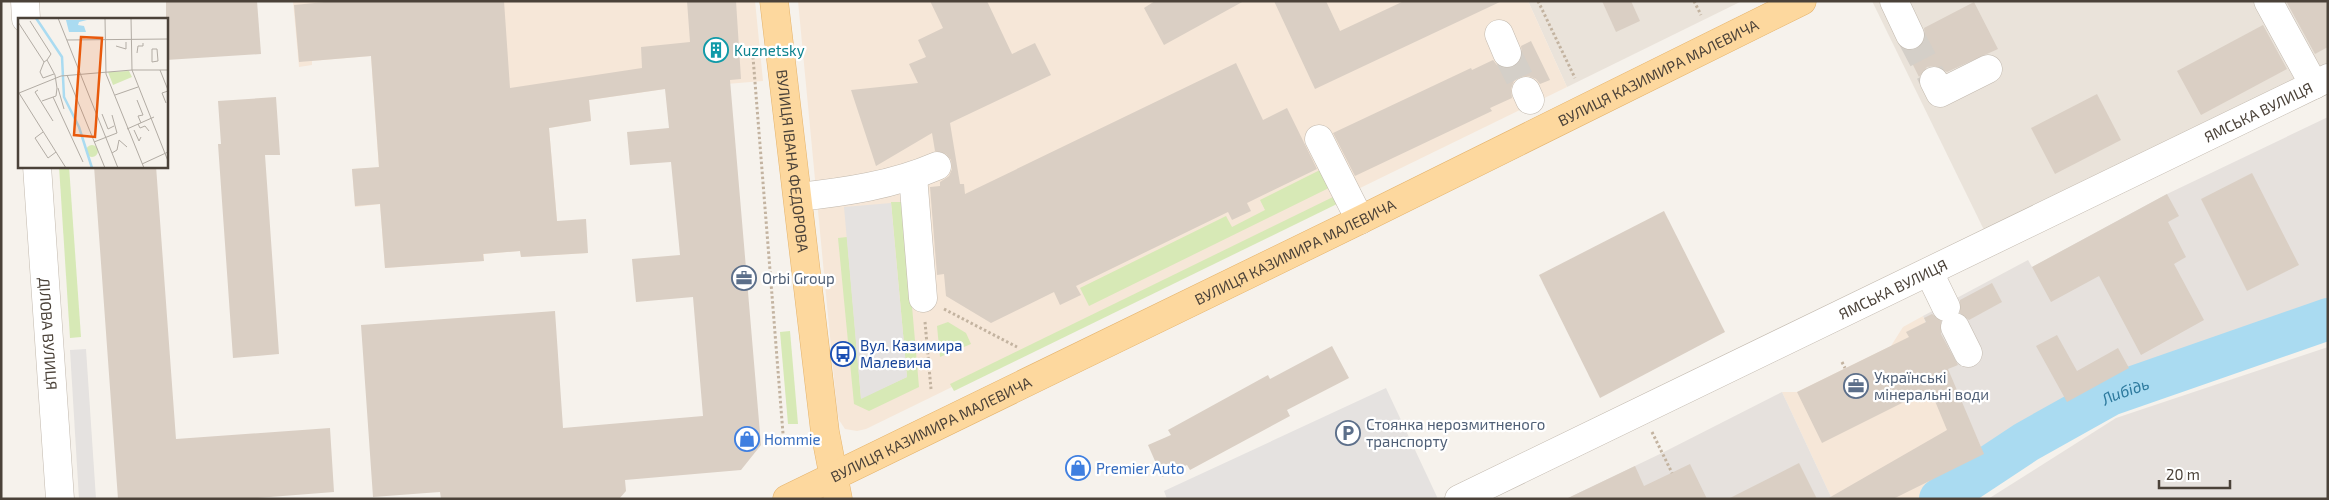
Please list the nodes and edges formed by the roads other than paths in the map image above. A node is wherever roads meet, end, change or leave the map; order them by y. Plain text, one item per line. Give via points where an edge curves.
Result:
1 (25, 1) edge
2 (774, 1) edge
3 (1802, 1) edge
4 (1894, 1) edge
5 (2268, 1) edge
6 (26, 18) edge
7 (1910, 35) tunnel mouth
8 (1988, 69) dead end
9 (1934, 82) tunnel mouth
10 (2321, 82) edge
11 (1319, 139) dead end
12 (37, 168) edge
13 (798, 197) junction
14 (1360, 220) junction
15 (1929, 272) junction
16 (924, 298) road end
17 (1968, 353) dead end
18 (835, 487) edge
19 (60, 499) edge
20 (787, 499) edge
21 (1459, 499) edge

1 - 6 street
2 - 13 main road, ВУЛИЦЯ ІВАНА ФЕДОРОВА
3 - 14 main road, ВУЛИЦЯ КАЗИМИРА МАЛЕВИЧА
4 - 7 street
5 - 10 street
8 - 9 street via 1940,93
10 - 15 street, ЯМСЬКА ВУЛИЦЯ
11 - 14 street
12 - 19 street, ДІЛОВА ВУЛИЦЯ
13 - 16 street via 867,187 925,171
13 - 18 main road, ВУЛИЦЯ ІВАНА ФЕДОРОВА via 825,432
14 - 18 main road, ВУЛИЦЯ КАЗИМИРА МАЛЕВИЧА
15 - 17 street
15 - 21 street, ЯМСЬКА ВУЛИЦЯ
18 - 20 main road, ВУЛИЦЯ КАЗИМИРА МАЛЕВИЧА

